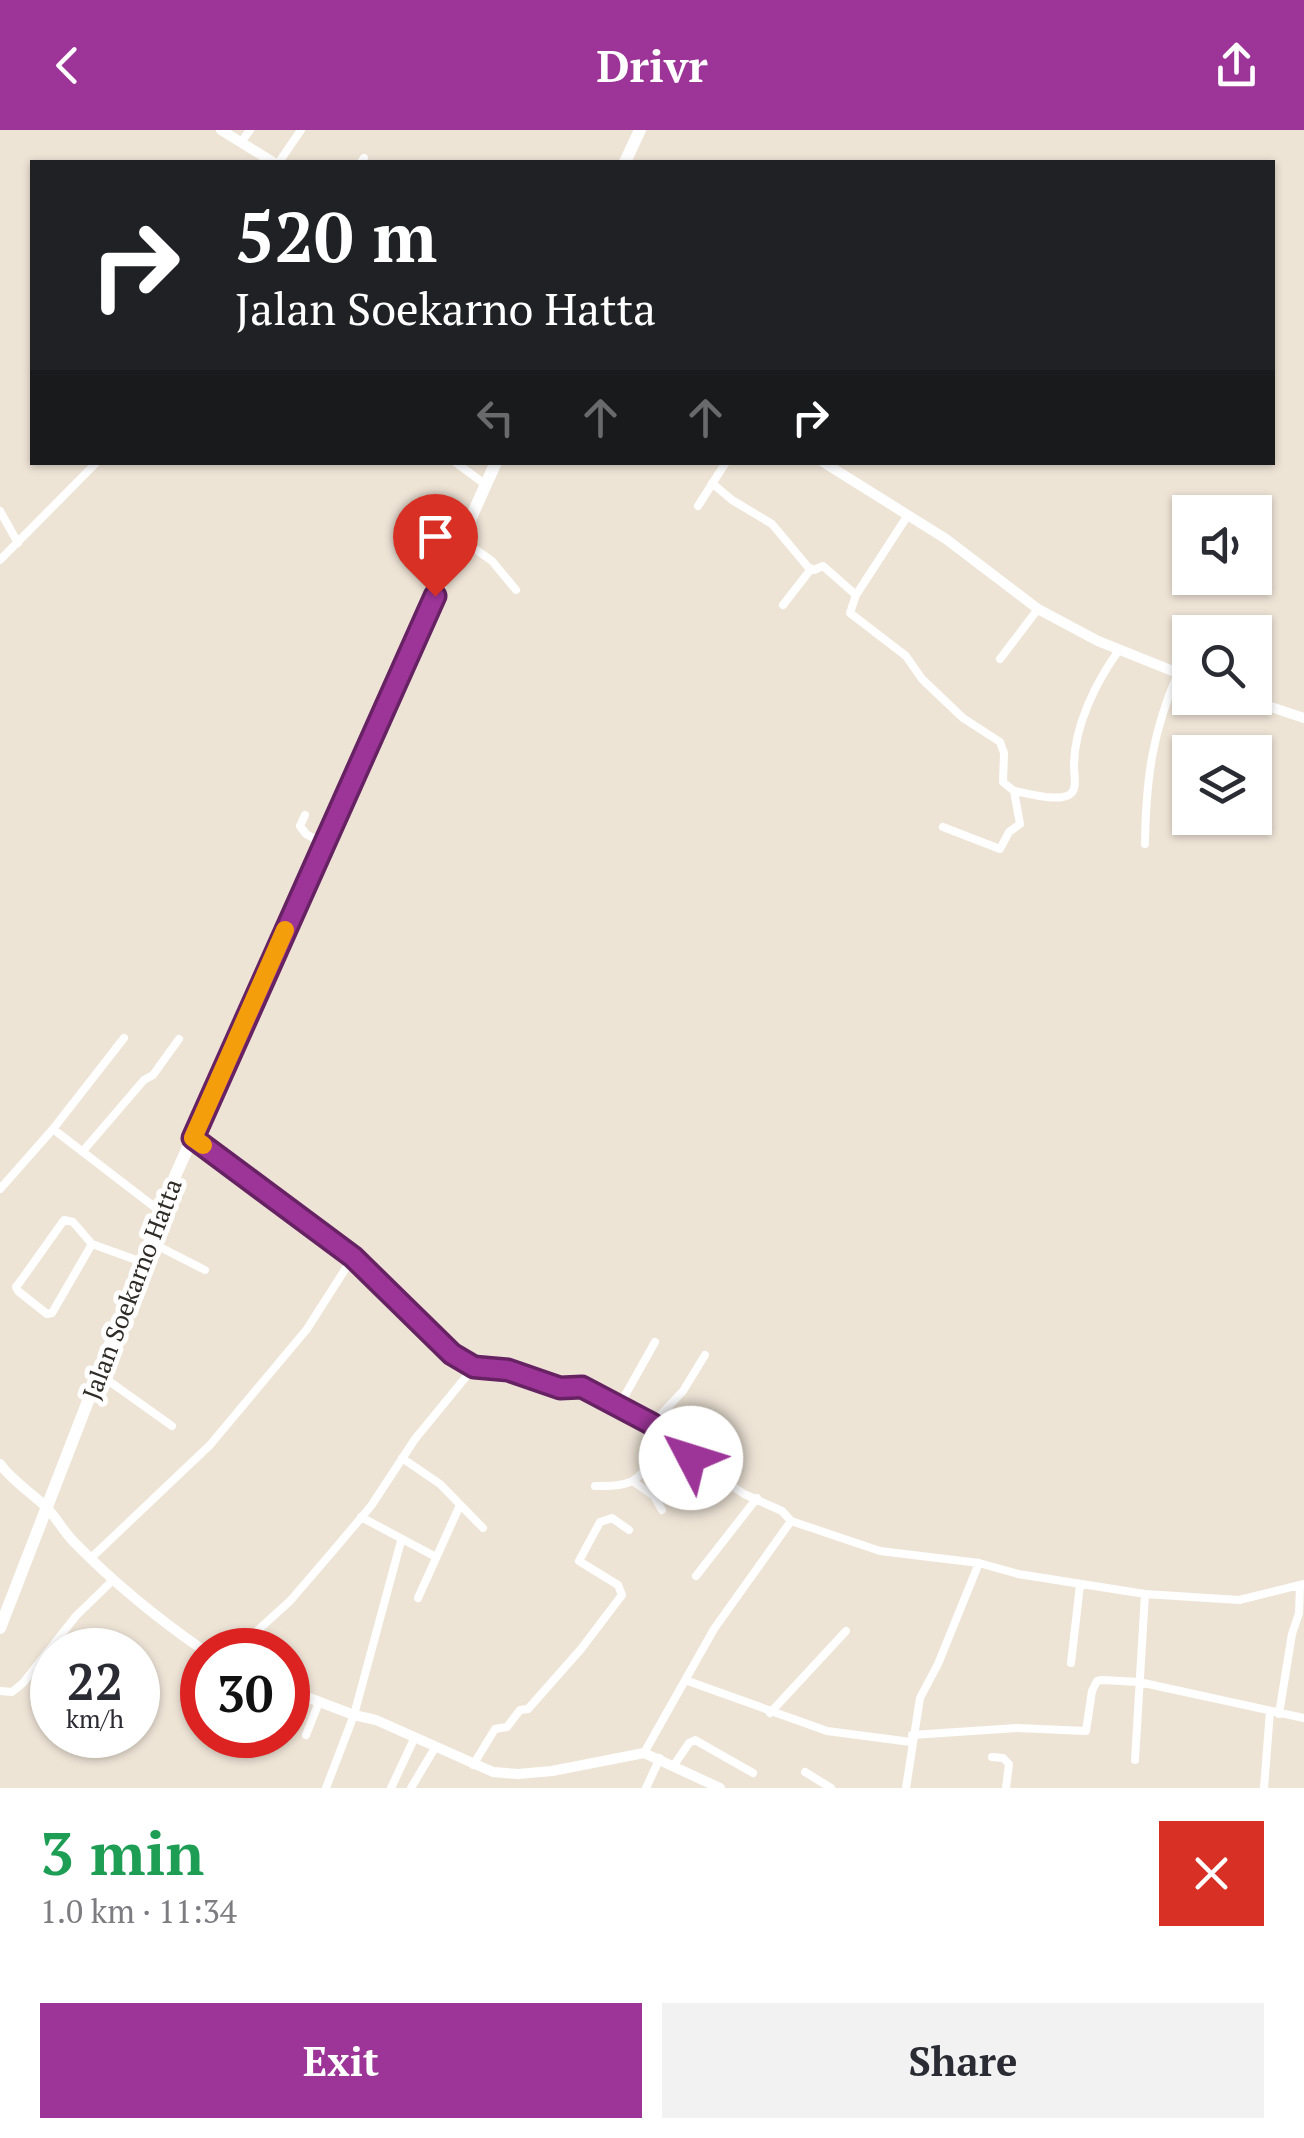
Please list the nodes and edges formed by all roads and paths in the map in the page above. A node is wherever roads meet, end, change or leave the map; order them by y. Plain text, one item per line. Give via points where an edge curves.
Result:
1 (222, 130) edge
2 (250, 130) edge
3 (301, 130) edge
4 (640, 130) edge
5 (241, 142) junction
6 (272, 160) edge
7 (278, 160) edge
8 (626, 160) edge
9 (94, 465) edge
10 (459, 465) edge
11 (495, 465) edge
12 (724, 465) edge
13 (828, 465) edge
14 (712, 483) junction
15 (486, 485) junction
16 (698, 506) dead end
17 (0, 511) edge
18 (908, 515) junction
19 (461, 538) junction
20 (18, 543) junction
21 (0, 560) edge
22 (811, 569) junction
23 (516, 590) dead end
24 (856, 595) junction
25 (783, 604) dead end
26 (1038, 609) junction
27 (1120, 650) junction
28 (1000, 659) dead end
29 (1172, 670) edge
30 (1172, 697) edge
31 (1272, 707) edge
32 (1304, 718) edge
33 (1014, 791) junction
34 (305, 815) dead end
35 (943, 827) dead end
36 (322, 843) junction
37 (1145, 844) dead end
38 (124, 1038) dead end
39 (179, 1039) dead end
40 (53, 1128) junction
41 (193, 1138) junction
42 (83, 1152) junction
43 (0, 1188) edge
44 (161, 1212) junction
45 (150, 1242) junction
46 (92, 1244) junction
47 (353, 1257) junction
48 (142, 1262) junction
49 (204, 1270) dead end
50 (654, 1342) dead end
51 (705, 1355) dead end
52 (474, 1367) junction
53 (99, 1374) junction
54 (620, 1406) junction
55 (652, 1424) junction
56 (172, 1426) dead end
57 (664, 1440) junction
58 (402, 1458) junction
59 (0, 1464) edge
60 (634, 1482) junction
61 (596, 1486) dead end
62 (758, 1498) junction
63 (460, 1505) junction
64 (47, 1508) junction
65 (662, 1510) dead end
66 (362, 1517) junction
67 (791, 1521) junction
68 (483, 1528) dead end
69 (629, 1530) dead end
70 (401, 1541) junction
71 (436, 1557) junction
72 (91, 1558) junction
73 (978, 1564) junction
74 (696, 1576) dead end
75 (113, 1580) junction
76 (1080, 1585) junction
77 (1302, 1585) edge
78 (1145, 1594) junction
79 (418, 1598) dead end
80 (0, 1628) edge
81 (261, 1628) edge
82 (846, 1630) dead end
83 (180, 1634) edge
84 (1071, 1663) dead end
85 (685, 1680) junction
86 (1139, 1682) junction
87 (0, 1691) edge
88 (310, 1699) edge
89 (319, 1702) junction
90 (1275, 1712) junction
91 (770, 1713) junction
92 (354, 1716) junction
93 (1304, 1718) edge
94 (310, 1725) edge
95 (415, 1737) junction
96 (912, 1739) junction
97 (436, 1746) junction
98 (644, 1753) junction
99 (660, 1758) junction
100 (992, 1758) dead end
101 (1135, 1760) dead end
102 (473, 1764) junction
103 (674, 1765) junction
104 (806, 1772) dead end
105 (753, 1773) dead end
106 (326, 1788) edge
107 (391, 1788) edge
108 (411, 1788) edge
109 (646, 1788) edge
110 (720, 1788) edge
111 (830, 1788) edge
112 (906, 1788) edge
113 (1006, 1788) edge
114 (1264, 1788) edge

1 - 5 street
2 - 5 street
3 - 7 street
4 - 8 highway
5 - 6 street
9 - 20 street
10 - 15 street
11 - 15 highway, Jalan Soekarno Hatta
12 - 14 street
13 - 18 street
14 - 16 street
14 - 22 street via 772,524
15 - 19 highway, Jalan Soekarno Hatta
17 - 20 street
18 - 24 street
18 - 26 street
19 - 23 street
19 - 36 highway, Jalan Soekarno Hatta
20 - 21 street
22 - 24 street via 823,566
22 - 25 street
24 - 33 street via 854,618 906,656 963,718 1000,742 1004,782
26 - 27 street
26 - 28 street
27 - 29 street
27 - 33 street via 1099,682 1074,749 1075,788 1062,797
30 - 37 street via 1158,722
31 - 32 street
33 - 35 street via 1020,824 1000,849
34 - 36 street via 302,830
36 - 41 highway, Jalan Soekarno Hatta
38 - 40 street
39 - 42 street
40 - 42 street
40 - 43 street
41 - 44 highway, Jalan Soekarno Hatta
41 - 47 street
42 - 44 street
44 - 45 highway, Jalan Soekarno Hatta
45 - 48 highway, Jalan Soekarno Hatta
45 - 49 street
46 - 46 street via 64,1220 16,1288 52,1314
46 - 48 street
47 - 52 street via 434,1340
47 - 72 street via 308,1328 222,1431
48 - 53 highway, Jalan Soekarno Hatta
50 - 54 street
51 - 55 street
52 - 54 street via 582,1387
52 - 58 street
53 - 56 street
53 - 64 highway, Jalan Soekarno Hatta
54 - 55 street
55 - 57 street
57 - 60 street
57 - 62 street
58 - 63 street
58 - 66 street
59 - 64 street
60 - 61 street
60 - 65 street
62 - 67 street
62 - 74 street
63 - 68 street
63 - 71 street
64 - 72 street
64 - 80 highway, Jalan Soekarno Hatta
66 - 70 street
66 - 81 street
67 - 73 street via 880,1552
67 - 85 street
69 - 102 street via 612,1518 600,1522 579,1561 618,1584 622,1595 528,1709 496,1730
70 - 71 street
70 - 92 street
71 - 79 street
72 - 75 street
73 - 76 street
73 - 96 street via 920,1698
75 - 83 street
75 - 87 street via 12,1692
76 - 78 street
76 - 84 street
77 - 78 street via 1239,1600
77 - 90 street
78 - 86 street
82 - 91 street
85 - 91 street
85 - 98 street
86 - 90 street
86 - 96 street via 1096,1681 1086,1732 1017,1728
86 - 101 street
88 - 89 street
89 - 92 street
89 - 94 street
90 - 93 street
90 - 114 street
91 - 96 street via 871,1740
92 - 95 street
92 - 106 street
95 - 97 street
95 - 107 street
96 - 112 street
97 - 102 street
97 - 108 street
98 - 99 street
98 - 102 street via 518,1774
99 - 103 street
99 - 109 street
100 - 113 street via 1009,1764
103 - 105 street via 700,1740
103 - 110 street
104 - 111 street

